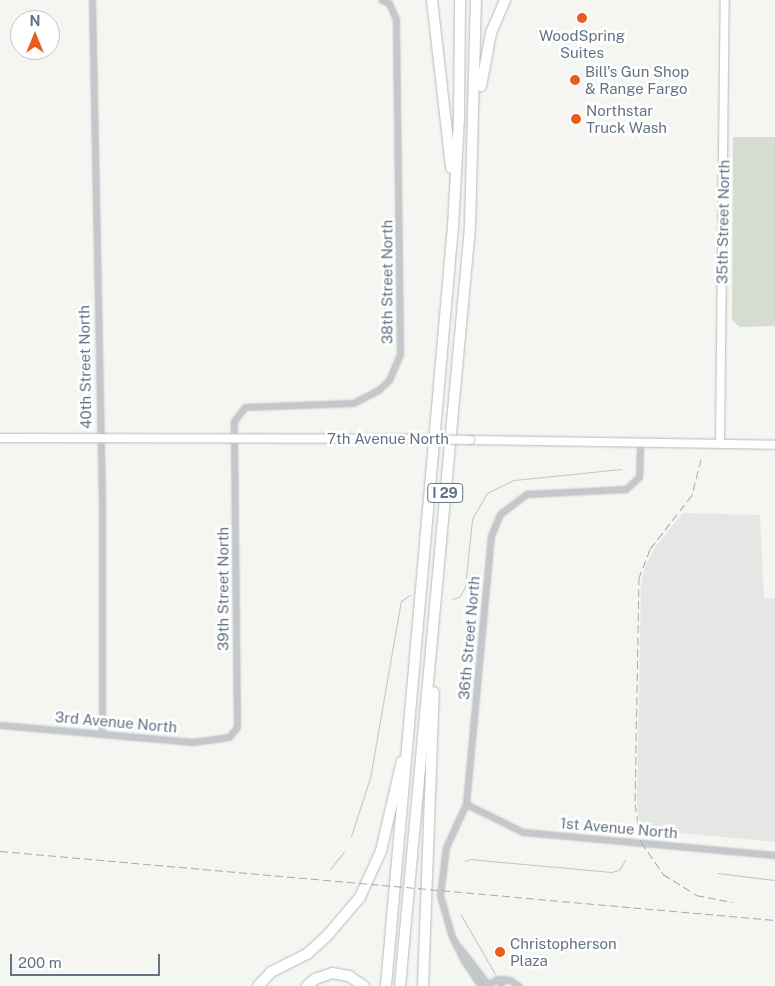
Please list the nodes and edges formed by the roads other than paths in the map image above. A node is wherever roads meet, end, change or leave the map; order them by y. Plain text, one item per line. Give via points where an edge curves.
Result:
1 (92, 0) edge
2 (382, 0) edge
3 (432, 0) edge
4 (460, 0) edge
5 (476, 0) edge
6 (505, 0) edge
7 (725, 0) edge
8 (474, 147) junction
9 (453, 226) junction
10 (0, 438) edge
11 (233, 438) junction
12 (99, 439) junction
13 (640, 442) junction
14 (720, 444) junction
15 (775, 444) edge
16 (438, 578) junction
17 (0, 725) edge
18 (411, 726) junction
19 (102, 733) junction
20 (229, 738) joint
21 (466, 804) junction
22 (775, 855) edge
23 (455, 942) junction
24 (503, 980) junction
25 (258, 986) edge
26 (306, 986) edge
27 (364, 986) edge
28 (386, 986) edge
29 (400, 986) edge
30 (423, 986) edge
31 (481, 986) edge
32 (487, 986) edge
33 (500, 986) edge
34 (520, 986) edge

1 - 12 street, 40th Street North
2 - 11 street, 38th Street North via 389,3 396,18 400,354 397,364 389,380 378,390 353,403 245,406 234,421
3 - 9 highway via 450,145
4 - 9 highway, I 29 via 459,119
5 - 8 highway, I 29
6 - 8 highway via 485,56
7 - 14 street, 35th Street North
8 - 16 highway, I 29
9 - 18 highway, I 29
10 - 12 street, 7th Avenue North
11 - 12 street, 7th Avenue North
11 - 13 street, 7th Avenue North, bridge
11 - 20 street, 39th Street North via 237,727
12 - 19 street, 40th Street North
13 - 14 street, 7th Avenue North
13 - 21 street, 36th Street North via 639,477 626,489 528,494 507,507 495,524 491,536
14 - 15 street, 7th Avenue North
16 - 29 highway, I 29
16 - 30 highway
17 - 19 street, 3rd Avenue North
18 - 25 highway via 381,851 360,897 326,938 307,954 272,972
18 - 28 highway, I 29
19 - 20 street, 3rd Avenue North via 193,742
21 - 22 street, 1st Avenue North via 523,832
21 - 23 street, 36th Street North via 446,848 440,894 442,910
23 - 31 street, 36th Street North
23 - 32 street, 36th Street North
24 - 32 street
24 - 33 street
24 - 34 street
26 - 27 highway via 315,979 332,974 349,976

